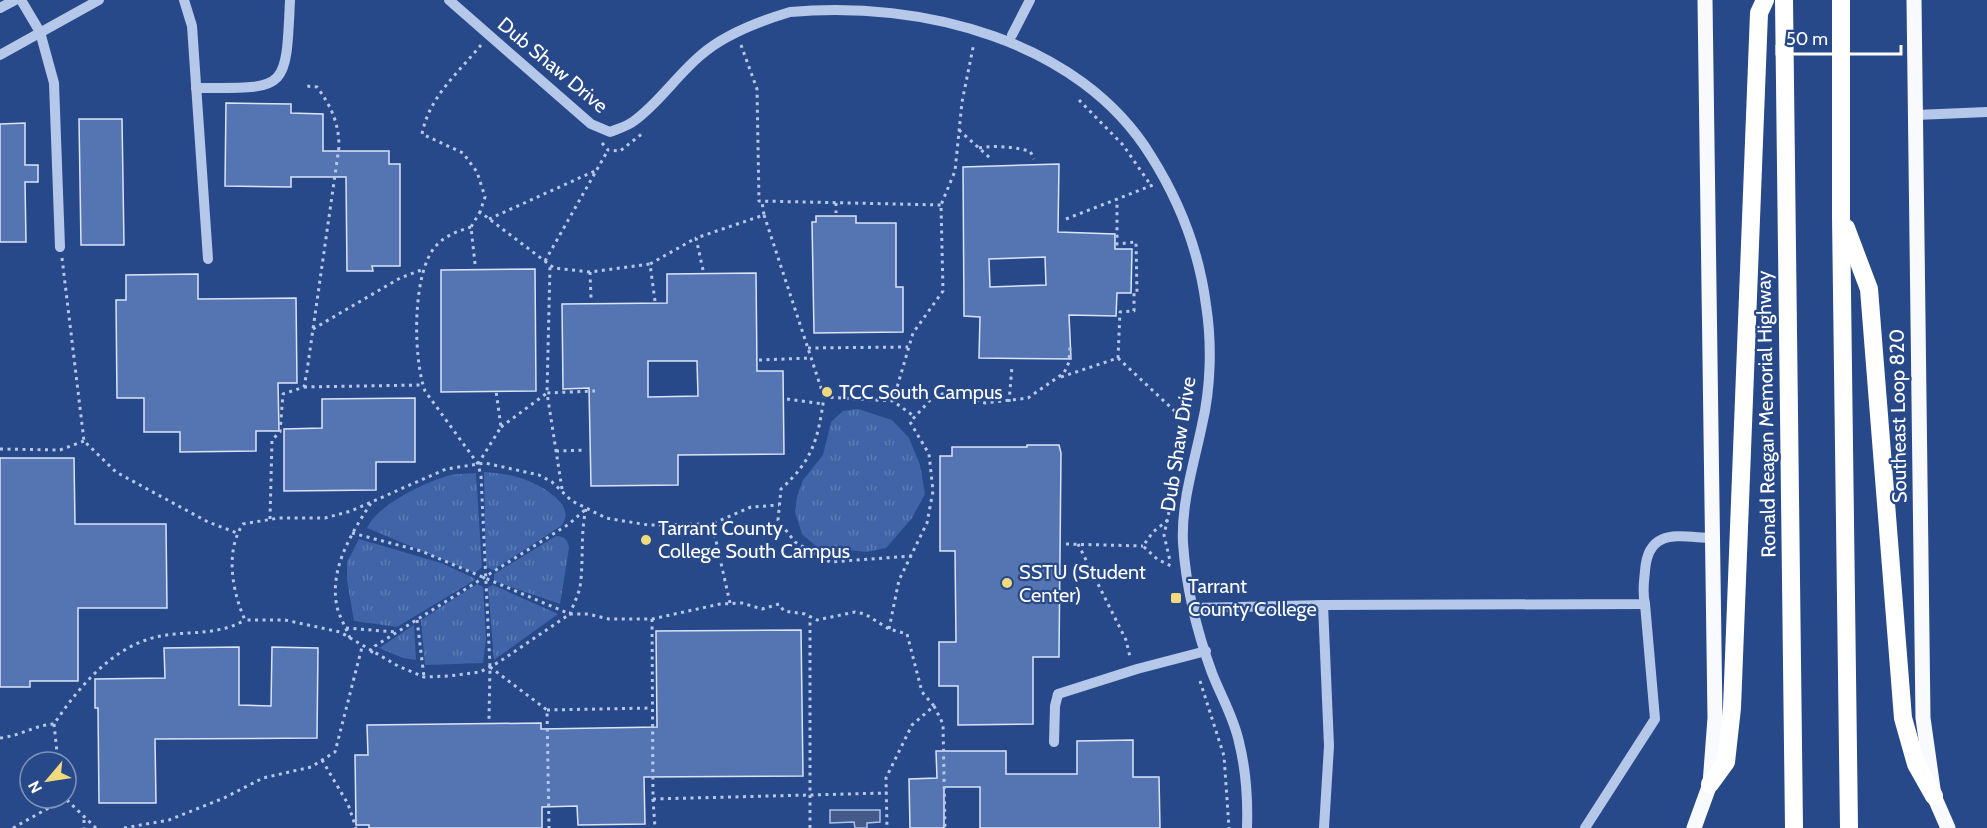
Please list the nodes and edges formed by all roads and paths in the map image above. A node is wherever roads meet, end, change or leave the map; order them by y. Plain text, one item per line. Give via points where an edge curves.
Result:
1 (15, 0) edge
2 (21, 0) edge
3 (99, 0) edge
4 (184, 0) edge
5 (291, 0) edge
6 (449, 0) edge
7 (1030, 0) edge
8 (1705, 0) edge
9 (1766, 0) edge
10 (1784, 0) edge
11 (1841, 0) edge
12 (1914, 0) edge
13 (901, 2) dead end
14 (0, 8) edge
15 (941, 9) dead end
16 (981, 21) junction
17 (40, 32) junction
18 (489, 35) junction
19 (1012, 35) junction
20 (750, 41) dead end
21 (741, 45) junction
22 (732, 51) dead end
23 (0, 55) edge
24 (306, 86) dead end
25 (196, 88) junction
26 (1075, 96) dead end
27 (1987, 112) edge
28 (1916, 115) junction
29 (649, 126) dead end
30 (959, 130) junction
31 (610, 132) junction
32 (595, 135) dead end
33 (979, 148) junction
34 (608, 150) junction
35 (990, 158) dead end
36 (1034, 159) dead end
37 (597, 170) junction
38 (1164, 180) junction
39 (1152, 186) junction
40 (1155, 192) dead end
41 (1118, 200) junction
42 (762, 202) junction
43 (836, 203) junction
44 (940, 205) junction
45 (480, 212) junction
46 (836, 213) dead end
47 (764, 215) junction
48 (1841, 216) junction
49 (489, 219) junction
50 (1066, 219) dead end
51 (471, 227) junction
52 (696, 238) junction
53 (60, 247) joint
54 (208, 259) dead end
55 (544, 261) junction
56 (475, 264) dead end
57 (650, 264) junction
58 (550, 265) junction
59 (424, 269) junction
60 (703, 270) dead end
61 (590, 272) junction
62 (591, 298) dead end
63 (655, 301) dead end
64 (313, 329) junction
65 (908, 347) junction
66 (1070, 347) dead end
67 (808, 348) junction
68 (811, 358) junction
69 (1118, 358) junction
70 (759, 360) dead end
71 (1012, 366) dead end
72 (1058, 378) junction
73 (423, 385) junction
74 (304, 387) junction
75 (595, 391) dead end
76 (496, 392) dead end
77 (548, 393) junction
78 (824, 397) junction
79 (787, 399) dead end
80 (893, 401) junction
81 (1009, 402) junction
82 (823, 404) junction
83 (1192, 410) dead end
84 (915, 417) junction
85 (1191, 419) junction
86 (1203, 421) junction
87 (501, 426) junction
88 (1188, 430) dead end
89 (84, 441) junction
90 (0, 449) edge
91 (586, 450) dead end
92 (556, 451) junction
93 (478, 464) junction
94 (562, 491) junction
95 (372, 502) junction
96 (779, 505) junction
97 (1171, 506) dead end
98 (586, 509) junction
99 (270, 519) junction
100 (1168, 520) junction
101 (708, 526) junction
102 (237, 533) junction
103 (352, 533) junction
104 (1712, 538) junction
105 (1066, 544) dead end
106 (1078, 544) junction
107 (1143, 546) junction
108 (912, 556) junction
109 (1171, 566) junction
110 (1173, 576) dead end
111 (484, 578) junction
112 (730, 603) junction
113 (1645, 603) junction
114 (1323, 605) junction
115 (1193, 608) junction
116 (570, 614) junction
117 (810, 616) junction
118 (652, 619) junction
119 (245, 620) junction
120 (417, 620) junction
121 (346, 628) junction
122 (889, 629) junction
123 (398, 632) junction
124 (351, 640) junction
125 (362, 647) junction
126 (1206, 651) junction
127 (371, 653) junction
128 (1192, 654) junction
129 (490, 667) junction
130 (1133, 670) junction
131 (424, 677) junction
132 (934, 706) junction
133 (652, 708) junction
134 (547, 711) junction
135 (489, 719) dead end
136 (54, 723) junction
137 (0, 738) edge
138 (1054, 742) dead end
139 (57, 750) edge
140 (322, 760) junction
141 (1710, 784) junction
142 (886, 793) junction
143 (809, 795) junction
144 (1934, 796) junction
145 (653, 799) junction
146 (45, 810) edge
147 (76, 810) edge
148 (84, 818) junction
149 (13, 828) edge
150 (84, 828) edge
151 (96, 828) edge
152 (124, 828) edge
153 (356, 828) edge
154 (549, 828) edge
155 (655, 828) edge
156 (810, 828) edge
157 (887, 828) edge
158 (945, 828) edge
159 (1230, 828) edge
160 (1247, 828) edge
161 (1324, 828) edge
162 (1585, 828) edge
163 (1694, 828) edge
164 (1794, 828) edge
165 (1849, 828) edge
166 (1948, 828) edge

1 - 14 street
2 - 17 street
3 - 17 street
4 - 25 street via 192,26
5 - 25 street via 285,66 277,79 259,88
6 - 18 street, Dub Shaw Drive
7 - 19 street
8 - 104 main road
9 - 141 highway via 1759,13 1732,708 1726,762
10 - 164 highway, Ronald Reagan Memorial Highway
11 - 48 highway
12 - 28 main road, Southeast Loop 820
13 - 31 street, Dub Shaw Drive via 861,0 792,11 735,33 702,54 633,123
15 - 16 street, Dub Shaw Drive
16 - 19 street, Dub Shaw Drive
16 - 30 path
17 - 23 street
17 - 53 street via 55,93
18 - 31 street, Dub Shaw Drive via 591,124
18 - 45 path via 440,93 425,117 422,134 463,153 477,172 485,197
19 - 38 street, Dub Shaw Drive via 1055,60 1117,112 1150,154
20 - 21 path
21 - 22 path
21 - 42 path via 757,89
24 - 64 path via 316,87 329,103 339,129 335,188
25 - 54 street
26 - 39 path via 1123,145
27 - 28 street
28 - 144 main road, Southeast Loop 820 via 1923,708
29 - 34 path via 620,151
30 - 33 path
30 - 44 path via 955,171
31 - 34 path
32 - 34 path
33 - 35 path
33 - 36 path via 1015,148 1030,151
34 - 37 path
37 - 49 path
37 - 55 path
38 - 39 path
38 - 86 street, Dub Shaw Drive via 1181,209 1198,258 1207,307 1209,362
39 - 40 path
39 - 41 path
41 - 50 path
41 - 69 path via 1118,244 1136,242 1137,282 1134,311 1120,312
42 - 43 path
42 - 47 path
43 - 44 path
43 - 46 path
44 - 65 path via 943,291 913,333
45 - 49 path
45 - 51 path
47 - 52 path
47 - 67 path
48 - 144 highway via 1869,289 1903,718 1916,764
48 - 165 highway
49 - 55 path
51 - 56 path
51 - 59 path via 436,245
52 - 57 path
52 - 60 path
53 - 89 path
55 - 58 path
57 - 61 path
57 - 63 path
58 - 61 path
58 - 77 path
59 - 64 path via 399,278
59 - 73 path via 418,334
61 - 62 path
64 - 74 path
65 - 67 path
65 - 80 path
66 - 72 path via 1069,362
67 - 68 path
68 - 70 path
68 - 78 path
69 - 72 path
69 - 85 path via 1181,417
71 - 81 path
72 - 81 path via 1028,398
73 - 74 path
73 - 93 path
74 - 99 path via 283,394 280,432 272,440
75 - 77 path
76 - 87 path
77 - 87 path
77 - 92 path
78 - 80 path
78 - 82 path
79 - 82 path
80 - 84 path
81 - 84 path via 985,403 950,391 932,398
82 - 96 path via 812,453 781,489
83 - 85 path
84 - 108 path via 910,422 929,454 933,491 927,523
85 - 86 path
85 - 88 path
86 - 115 street, Dub Shaw Drive via 1184,512 1183,540
87 - 93 path
89 - 90 path via 60,450
89 - 102 path via 116,472 208,522
91 - 92 path
92 - 94 path
93 - 94 path via 539,475
93 - 95 path via 446,469
93 - 111 path
94 - 98 path
95 - 99 path via 324,518
95 - 103 path
96 - 101 path via 751,507
96 - 108 path via 778,520 795,542 830,562
97 - 100 path
98 - 101 path via 637,524
98 - 111 path via 569,525
98 - 116 path via 581,531 579,589
99 - 102 path via 243,524
100 - 107 path
100 - 109 path via 1164,535
101 - 112 path via 714,532
102 - 119 path via 232,553 235,588
103 - 111 path via 421,551
103 - 121 path via 336,574 337,607
104 - 113 street via 1667,537 1650,546 1642,593
104 - 141 main road via 1715,718
105 - 106 path
106 - 107 path
106 - 130 path via 1126,640
107 - 109 path
108 - 122 path via 899,580
109 - 110 path
111 - 116 path
111 - 120 path
111 - 129 path
112 - 117 path via 762,609 778,603 784,611
112 - 118 path
113 - 114 street
113 - 162 street via 1654,719
114 - 115 street
114 - 161 street via 1329,746
115 - 126 street, Dub Shaw Drive
116 - 118 path
116 - 129 path
117 - 122 path via 817,620 855,612
117 - 143 path
118 - 133 path
119 - 124 path via 285,620 340,632
119 - 136 path via 228,629 146,640 107,662
120 - 123 path
120 - 131 path
121 - 123 path
121 - 124 path
122 - 132 path via 907,634 922,692
123 - 127 path via 375,646
124 - 125 path
125 - 127 path
125 - 140 path via 335,752
126 - 128 street
126 - 160 street, Dub Shaw Drive via 1239,738 1248,802
127 - 131 path
128 - 130 street
128 - 159 path via 1224,756
129 - 131 path via 480,672
129 - 134 path
129 - 135 path
130 - 138 street via 1058,694
132 - 142 path via 912,725 886,778
132 - 158 path via 943,724
133 - 134 path
133 - 145 path
134 - 154 path
136 - 137 path
136 - 139 path
140 - 152 path via 311,767 263,778 169,820
140 - 153 path via 348,804
141 - 163 main road
142 - 143 path
142 - 157 path
143 - 145 path
143 - 156 path
144 - 166 main road, Southeast Loop 820
145 - 155 path
146 - 149 path
147 - 148 path
148 - 150 path
148 - 151 path

